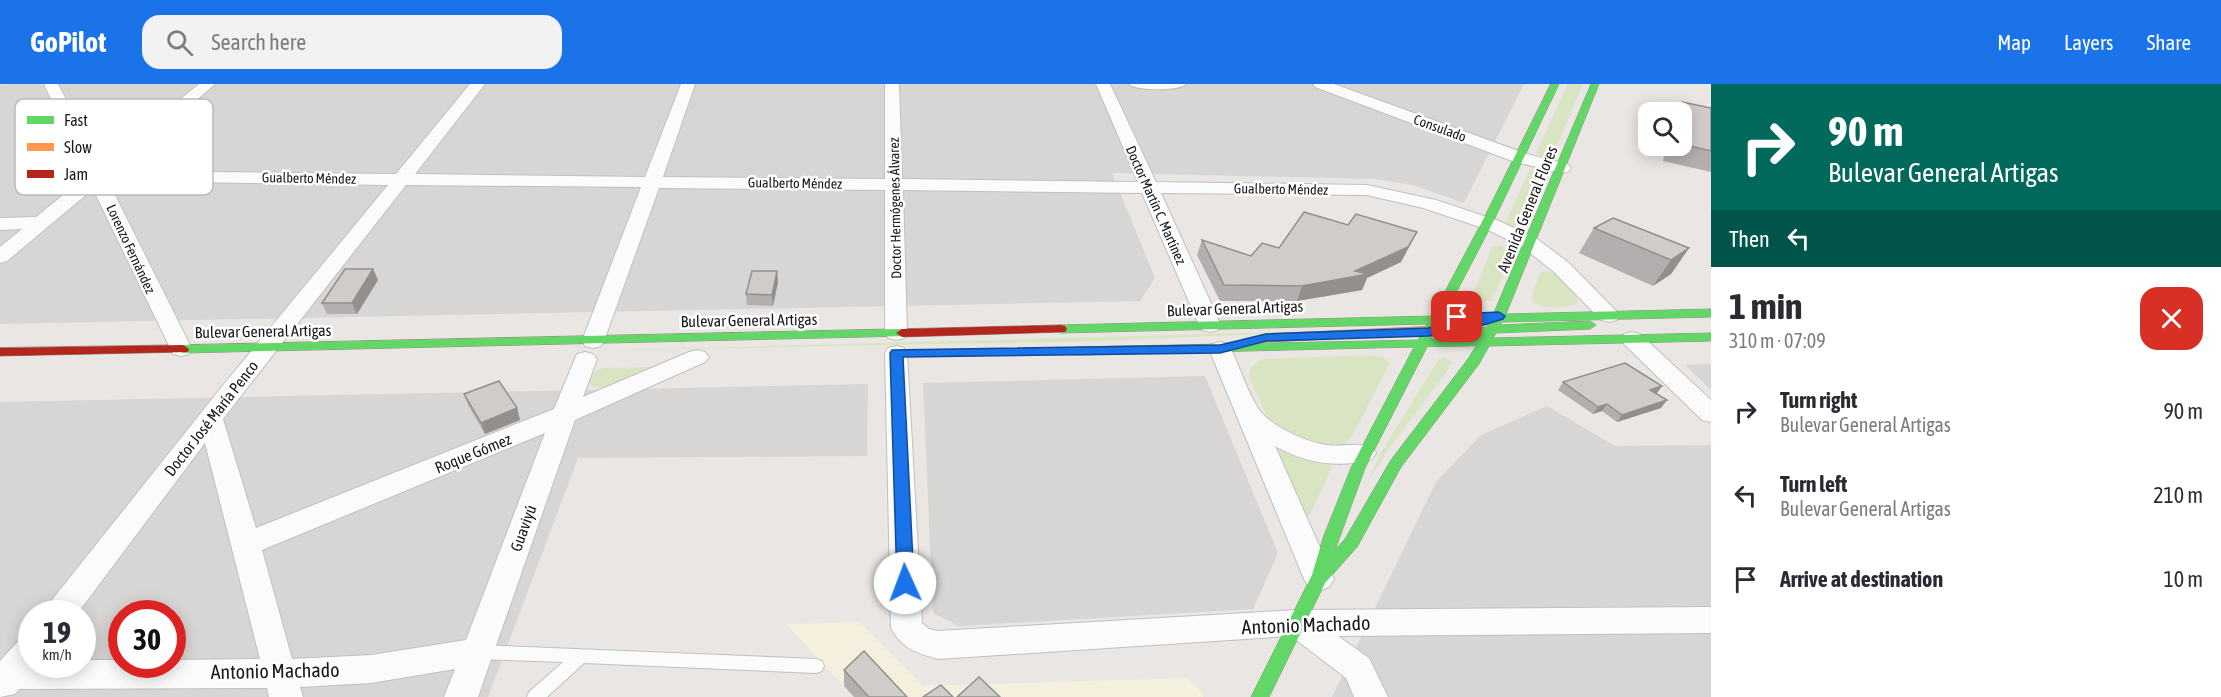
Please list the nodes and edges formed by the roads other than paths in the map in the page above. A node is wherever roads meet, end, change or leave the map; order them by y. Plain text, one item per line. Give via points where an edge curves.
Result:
1 (51, 84) edge
2 (208, 84) edge
3 (478, 84) edge
4 (688, 84) edge
5 (892, 84) edge
6 (1103, 84) edge
7 (1136, 84) edge
8 (1179, 84) edge
9 (1320, 84) edge
10 (1555, 84) edge
11 (1595, 84) edge
12 (58, 99) edge
13 (190, 99) edge
14 (1521, 158) junction
15 (1562, 168) junction
16 (213, 177) edge
17 (404, 179) junction
18 (652, 181) junction
19 (895, 183) junction
20 (1147, 187) junction
21 (74, 195) edge
22 (106, 195) edge
23 (0, 224) edge
24 (40, 224) junction
25 (1488, 225) junction
26 (1531, 244) junction
27 (0, 257) edge
28 (1711, 313) edge
29 (1647, 314) junction
30 (1609, 315) junction
31 (1499, 316) junction
32 (1436, 318) junction
33 (1210, 325) junction
34 (1491, 330) junction
35 (1428, 332) junction
36 (1711, 337) edge
37 (1632, 339) junction
38 (1483, 343) junction
39 (1420, 344) junction
40 (896, 348) junction
41 (181, 349) junction
42 (1220, 349) junction
43 (1064, 351) dead end
44 (0, 352) edge
45 (587, 355) junction
46 (703, 357) joint
47 (663, 358) dead end
48 (253, 362) junction
49 (1248, 414) junction
50 (1711, 414) edge
51 (564, 415) junction
52 (211, 420) junction
53 (1363, 453) junction
54 (246, 544) junction
55 (1319, 579) junction
56 (70, 600) edge
57 (1711, 620) edge
58 (1296, 623) junction
59 (907, 628) joint
60 (477, 652) junction
61 (581, 656) junction
62 (18, 664) edge
63 (816, 666) dead end
64 (4, 680) edge
65 (282, 684) edge
66 (461, 697) edge
67 (535, 697) edge
68 (1260, 697) edge
69 (1371, 697) edge

1 - 12 street, Lorenzo Fernández
2 - 13 street
3 - 17 street, Doctor José María Penco
4 - 18 street, Guaviyú
5 - 19 street, Doctor Hermógenes Álvarez
6 - 20 street, Doctor Martín C. Martínez
7 - 8 street
9 - 14 street, Consulado
10 - 14 main road, Avenida General Flores
11 - 15 main road, Avenida General Flores
14 - 15 street, Consulado
14 - 25 main road, Avenida General Flores
15 - 26 main road, Avenida General Flores
16 - 17 street, Gualberto Méndez
17 - 18 street, Gualberto Méndez
17 - 48 street, Doctor José María Penco
18 - 19 street, Gualberto Méndez
18 - 45 street, Guaviyú
19 - 20 street, Gualberto Méndez
19 - 40 street, Doctor Hermógenes Álvarez
20 - 25 street, Gualberto Méndez via 1367,190
20 - 33 street, Doctor Martín C. Martínez
21 - 24 street
22 - 41 street, Lorenzo Fernández
23 - 24 street
24 - 27 street
25 - 26 street, Gualberto Méndez
25 - 32 main road, Avenida General Flores
26 - 30 street, Gualberto Méndez
26 - 31 main road, Avenida General Flores
28 - 29 main road, Bulevar General Artigas
29 - 30 main road, Bulevar General Artigas
29 - 34 main road, Bulevar General Artigas via 1629,322
30 - 31 main road, Bulevar General Artigas
31 - 32 main road, Bulevar General Artigas
31 - 34 main road, Avenida General Flores
31 - 35 main road, Bulevar General Artigas
32 - 33 main road, Bulevar General Artigas
32 - 35 main road, Avenida General Flores
33 - 40 main road, Bulevar General Artigas
34 - 38 main road, Avenida General Flores
34 - 39 main road, Bulevar General Artigas
35 - 39 main road, Avenida General Flores
35 - 42 main road, Bulevar General Artigas via 1266,338
36 - 37 main road, Bulevar General Artigas
37 - 38 main road, Bulevar General Artigas
37 - 50 street
38 - 39 main road, Bulevar General Artigas
38 - 55 main road, Avenida General Flores via 1474,361 1396,464 1351,543
39 - 42 main road, Bulevar General Artigas
39 - 53 main road, Avenida General Flores
40 - 45 main road, Bulevar General Artigas
40 - 59 street, Doctor Hermógenes Álvarez
41 - 44 main road, Bulevar General Artigas
41 - 48 main road, Bulevar General Artigas
42 - 43 main road, Bulevar General Artigas
42 - 49 street
45 - 48 main road, Bulevar General Artigas
45 - 51 street, Guaviyú
46 - 47 main road
46 - 51 street, Roque Gómez
48 - 52 street, Doctor José María Penco
49 - 53 street via 1273,435 1302,450 1346,457
49 - 55 street
51 - 54 street, Roque Gómez
51 - 60 street, Guaviyú
52 - 54 street
52 - 56 street, Doctor José María Penco
53 - 55 main road, Avenida General Flores via 1328,535
54 - 65 street
55 - 58 main road, Avenida General Flores
57 - 58 street, Antonio Machado
58 - 59 street, Antonio Machado via 938,645 919,640
58 - 68 main road, Avenida General Flores
58 - 69 street via 1358,668
60 - 61 lane
60 - 65 street, Antonio Machado via 323,673
60 - 66 street, Guaviyú
61 - 63 lane
61 - 67 lane
62 - 64 street
64 - 65 street, Antonio Machado

